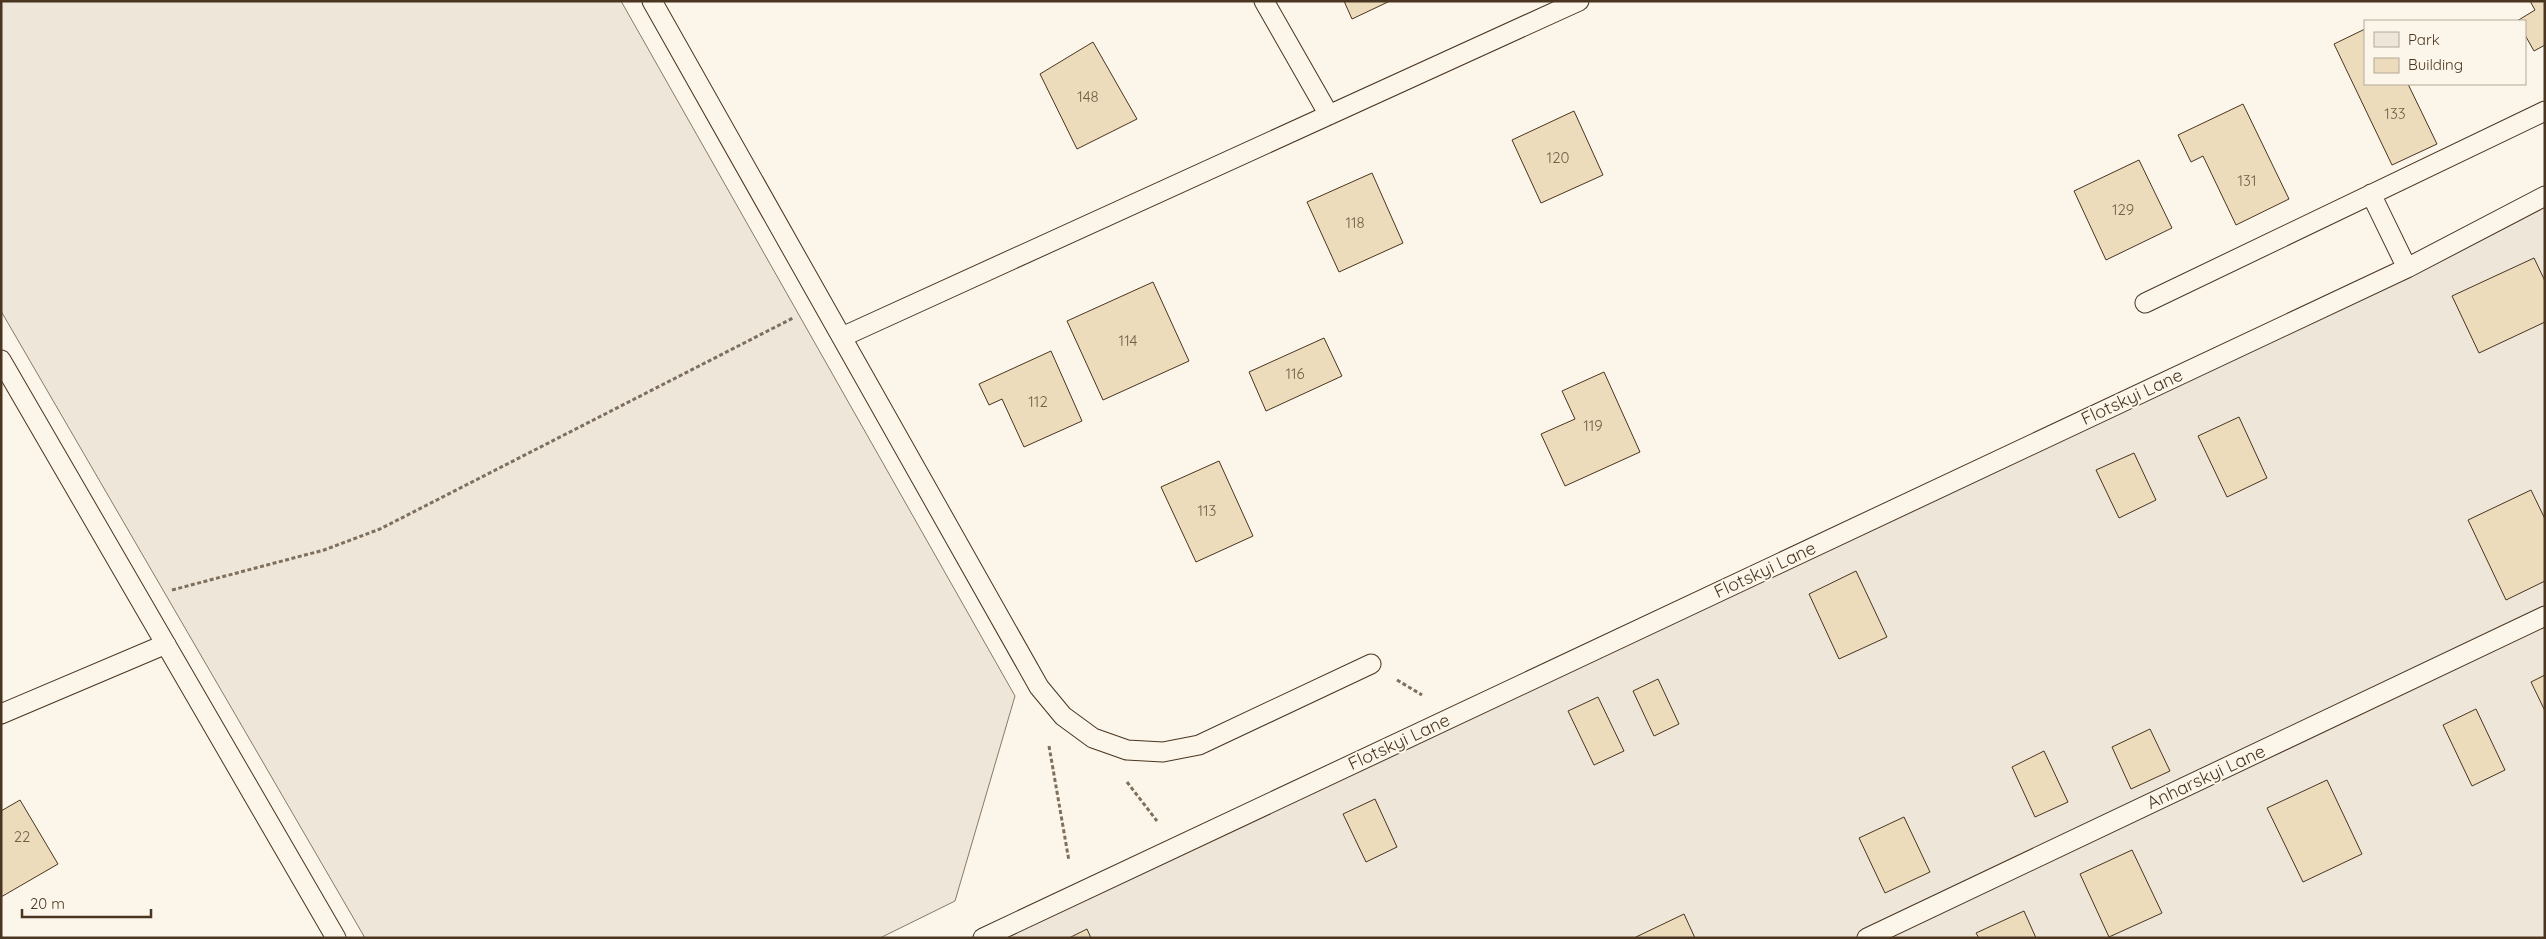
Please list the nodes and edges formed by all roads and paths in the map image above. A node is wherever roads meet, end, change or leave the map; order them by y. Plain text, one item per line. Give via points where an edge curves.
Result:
1 (652, 1) edge
2 (1264, 1) edge
3 (1579, 1) edge
4 (2545, 111) edge
5 (1329, 115) junction
6 (2371, 194) junction
7 (2545, 196) edge
8 (2407, 268) junction
9 (822, 303) junction
10 (2145, 303) dead end
11 (842, 337) junction
12 (1, 360) edge
13 (139, 598) junction
14 (2545, 616) edge
15 (166, 644) junction
16 (1371, 664) joint
17 (1, 714) edge
18 (1455, 716) junction
19 (1094, 738) junction
20 (1049, 743) dead end
21 (1176, 846) junction
22 (1075, 894) junction
23 (336, 938) edge
24 (983, 938) edge
25 (1867, 938) edge

1 - 9 lane
2 - 5 lane
3 - 5 lane
4 - 6 lane
5 - 11 lane
6 - 8 lane
6 - 10 lane
7 - 8 lane, Flotskyi Lane
8 - 18 lane, Flotskyi Lane
9 - 11 lane
9 - 13 path via 380,529 324,550
11 - 19 lane via 1039,686 1063,716
12 - 13 lane
13 - 15 lane
14 - 25 lane, Anharskyi Lane
15 - 17 lane
15 - 23 lane
16 - 18 path
16 - 19 lane via 1198,745 1163,752 1127,750
18 - 21 lane, Flotskyi Lane
19 - 21 path
20 - 22 path
21 - 22 lane, Flotskyi Lane
22 - 24 lane, Flotskyi Lane

